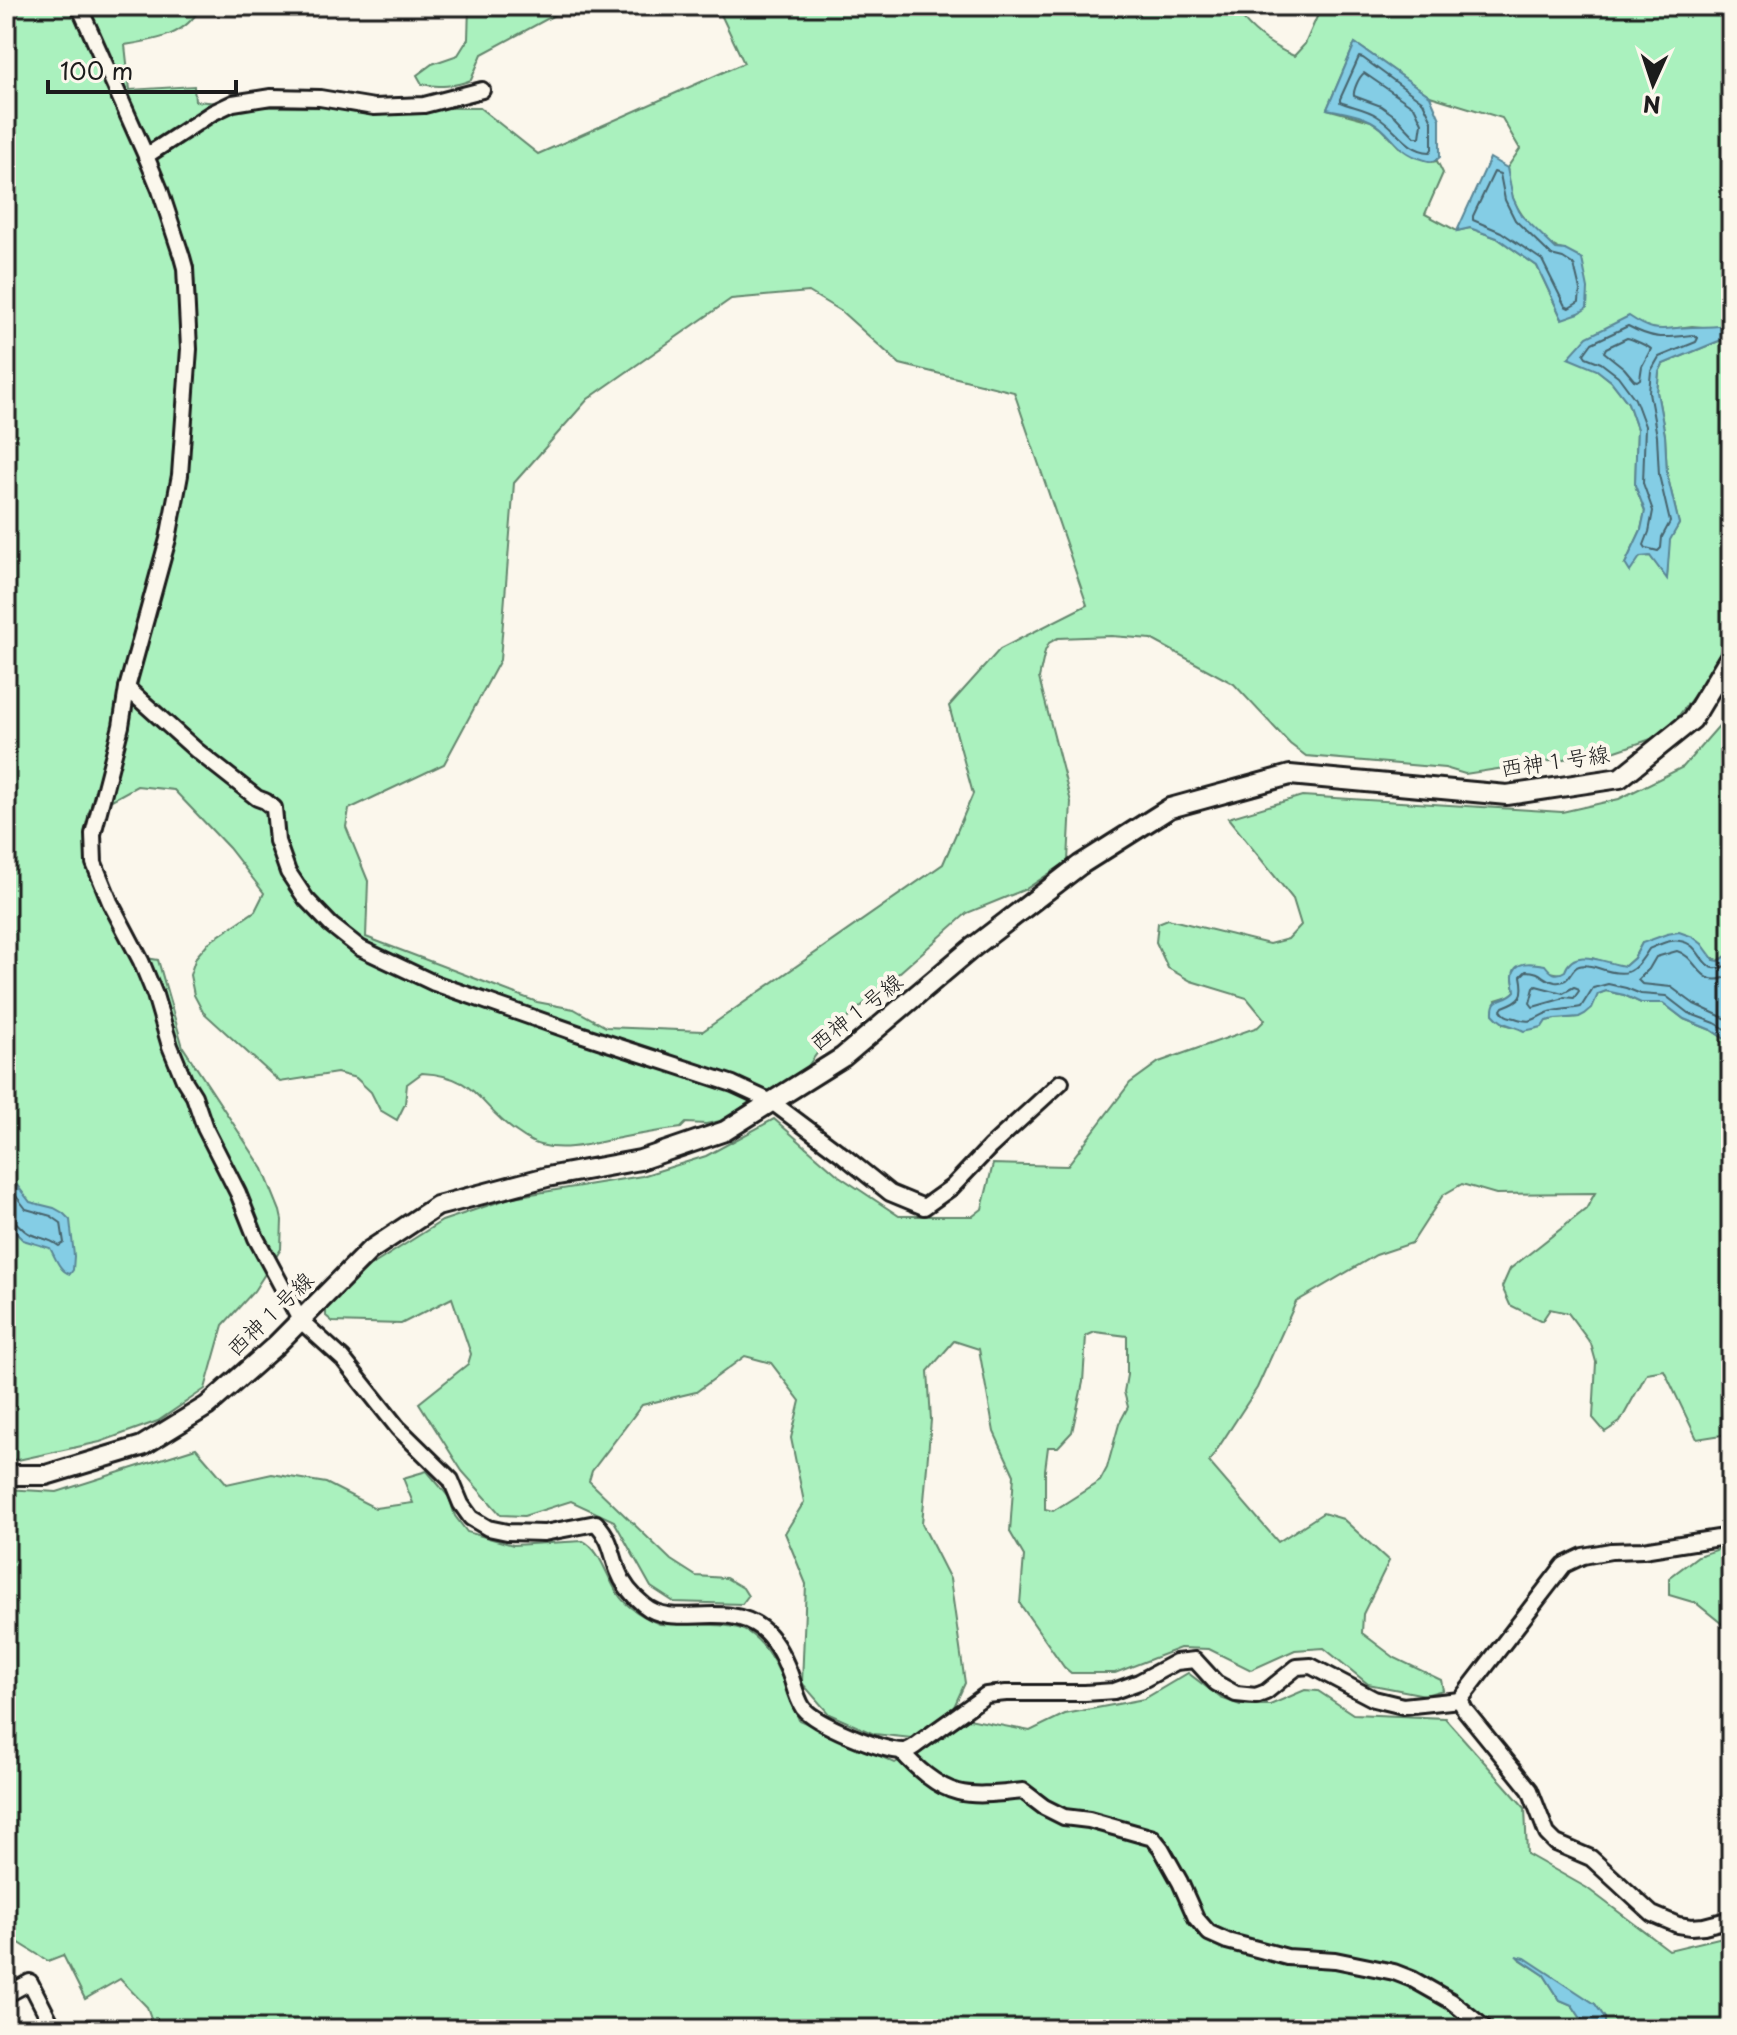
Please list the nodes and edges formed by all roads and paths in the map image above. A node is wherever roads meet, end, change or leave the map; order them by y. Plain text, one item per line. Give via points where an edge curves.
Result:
1 (79, 6) edge
2 (482, 90) dead end
3 (146, 156) junction
4 (1731, 655) edge
5 (127, 688) junction
6 (1061, 1082) dead end
7 (772, 1102) junction
8 (300, 1320) junction
9 (6, 1475) edge
10 (1731, 1536) edge
11 (1460, 1700) junction
12 (901, 1751) junction
13 (1731, 1919) edge
14 (6, 1995) edge
15 (54, 2029) edge
16 (1486, 2029) edge

1 - 3 street
2 - 3 street via 424,105 374,107 295,97 233,103
3 - 5 street via 185,268 189,349 180,475
4 - 7 street, 西神１号線 via 1692,720 1620,778 1507,795 1290,775 1170,808 1080,865 843,1057
5 - 7 street via 196,750 274,808 277,841 288,872 306,899 360,948 434,983 733,1084
5 - 8 street via 93,834 94,863 141,961 205,1128
6 - 7 street via 952,1187 924,1207 890,1193
7 - 8 street, 西神１号線 via 725,1131 640,1160 437,1206 369,1251
8 - 9 street, 西神１号線 via 207,1406 142,1446 46,1475
8 - 12 street via 343,1359 398,1428 451,1480 471,1518 507,1532 544,1533 596,1523 630,1592 648,1608 733,1615 762,1628 808,1713 873,1745
10 - 11 street via 1583,1556 1564,1565
11 - 12 street via 1403,1706 1374,1699 1311,1666 1297,1667 1256,1696 1236,1694 1216,1683 1195,1660 1176,1662 1114,1691 986,1695
11 - 13 street via 1530,1790 1547,1834 1556,1843 1591,1858 1652,1914 1691,1927
12 - 16 street via 940,1784 959,1792 1023,1791 1064,1817 1153,1838 1209,1933 1287,1957 1394,1972 1451,2001
14 - 15 street via 30,1982

